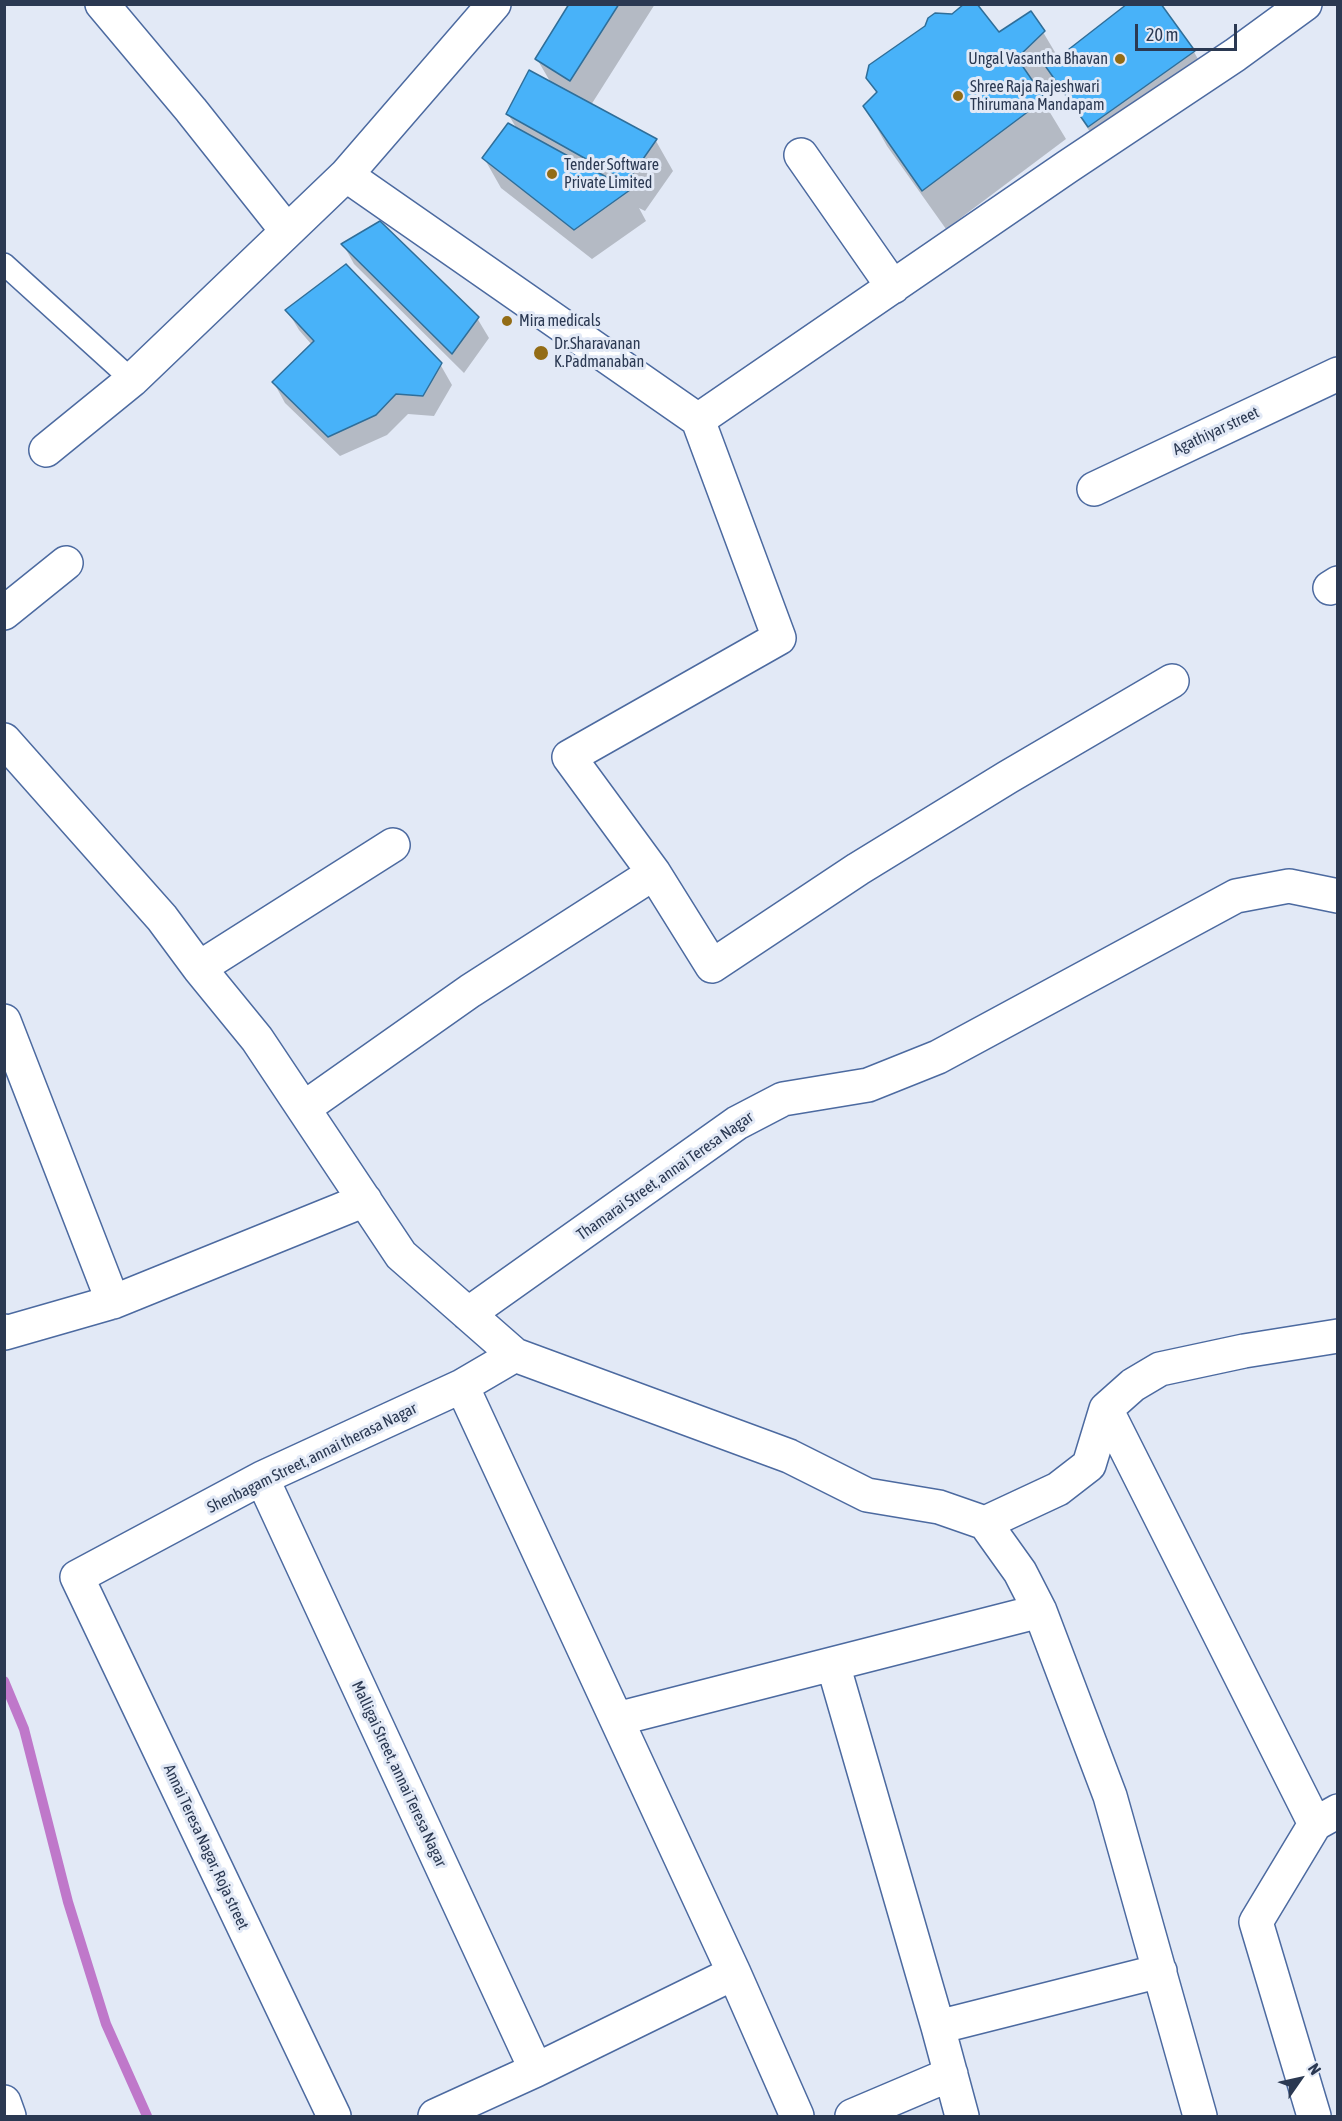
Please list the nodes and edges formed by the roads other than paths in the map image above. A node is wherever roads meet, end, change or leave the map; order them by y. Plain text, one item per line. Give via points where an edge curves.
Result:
1 (102, 4) edge
2 (494, 4) edge
3 (1305, 4) edge
4 (801, 155) dead end
5 (346, 175) junction
6 (287, 231) junction
7 (4, 264) edge
8 (893, 287) junction
9 (1338, 374) edge
10 (132, 380) junction
11 (698, 420) junction
12 (46, 450) dead end
13 (1094, 489) dead end
14 (66, 563) dead end
15 (4, 613) edge
16 (1172, 681) dead end
17 (8, 754) edge
18 (393, 845) dead end
19 (654, 873) junction
20 (1338, 896) edge
21 (200, 968) junction
22 (4, 1021) edge
23 (304, 1108) junction
24 (365, 1200) junction
25 (113, 1302) junction
26 (468, 1314) junction
27 (4, 1331) edge
28 (1338, 1336) edge
29 (514, 1355) junction
30 (462, 1386) junction
31 (1106, 1409) junction
32 (262, 1478) junction
33 (985, 1523) junction
34 (77, 1577) joint
35 (1040, 1611) junction
36 (833, 1664) junction
37 (616, 1719) junction
38 (1326, 1818) edge
39 (1160, 1971) junction
40 (734, 1973) junction
41 (938, 2027) junction
42 (536, 2070) junction
43 (951, 2074) junction
44 (4, 2103) edge
45 (9, 2116) edge
46 (334, 2116) edge
47 (435, 2116) edge
48 (797, 2116) edge
49 (852, 2116) edge
50 (962, 2116) edge
51 (1200, 2116) edge
52 (1314, 2116) edge

1 - 6 street
2 - 5 street
3 - 8 street
4 - 8 street
5 - 6 street
5 - 11 street
6 - 10 street
7 - 10 lane
8 - 11 street
9 - 13 street, Agathiyar street
10 - 12 street
11 - 19 street via 779,638 569,757
14 - 15 street
16 - 19 street via 858,869 712,966
17 - 21 street via 162,918
18 - 21 street
19 - 23 street via 470,991
20 - 26 street, Thamarai Street, annai Teresa Nagar via 1289,886 1236,896 938,1057 868,1085 783,1099 737,1123
21 - 23 street
22 - 25 street
23 - 24 street
24 - 25 street
24 - 26 street via 402,1255
25 - 27 street
26 - 29 street
28 - 31 street via 1160,1369 1133,1385
29 - 30 street, Shenbagam Street, annai therasa Nagar
29 - 33 street via 789,1456 867,1496 939,1507
30 - 32 street, Shenbagam Street, annai therasa Nagar
30 - 37 street
31 - 33 street via 1089,1465 1058,1489
31 - 38 street
32 - 34 street, Shenbagam Street, annai therasa Nagar
32 - 42 street, Malligai Street, annai Teresa Nagar
33 - 35 street via 1020,1572
34 - 46 street, Annai Teresa Nagar, Roja street
35 - 36 street
35 - 39 street via 1110,1796
36 - 37 street
36 - 41 street
37 - 40 street
38 - 52 street via 1256,1922
39 - 41 street
39 - 51 street
40 - 42 street
40 - 48 street
41 - 43 street
42 - 47 street
43 - 49 street
43 - 50 street
44 - 45 street

